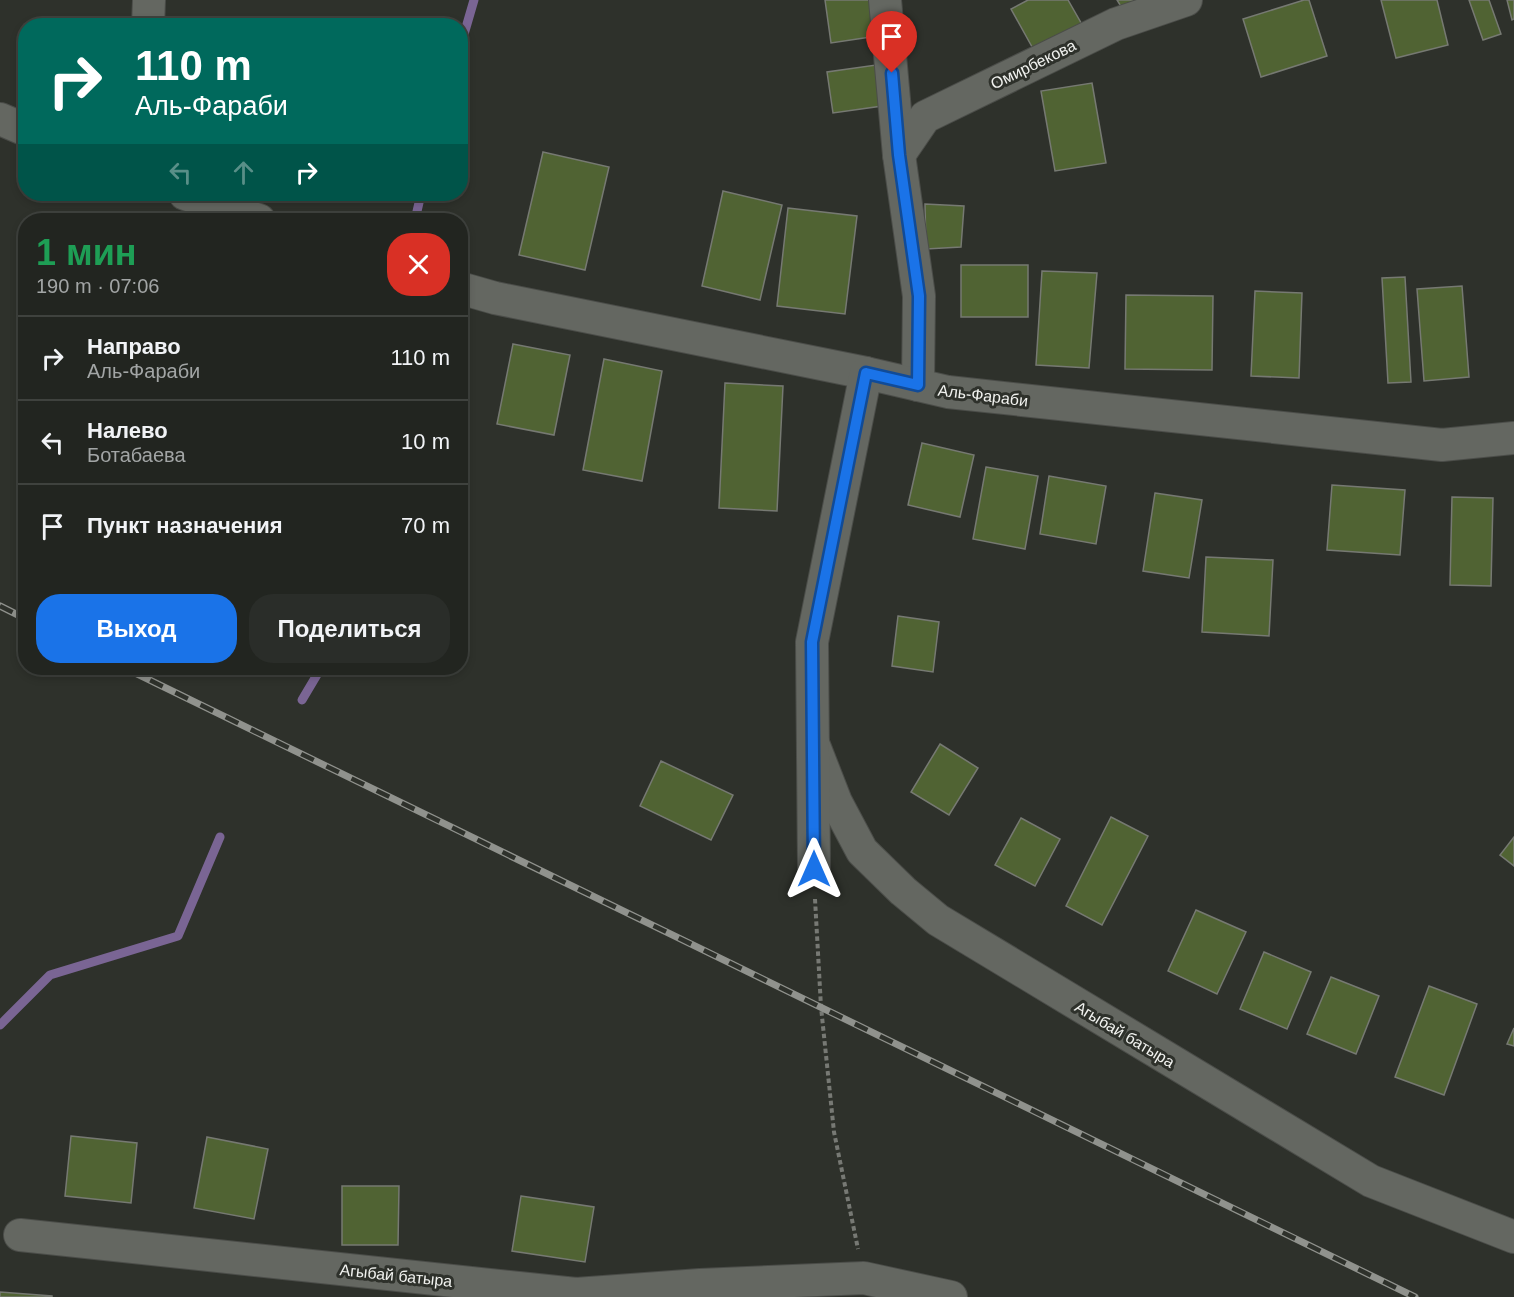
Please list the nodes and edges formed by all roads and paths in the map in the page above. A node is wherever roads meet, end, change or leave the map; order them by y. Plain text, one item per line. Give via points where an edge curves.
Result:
1 (149, 0) edge
2 (885, 0) edge
3 (1186, 0) edge
4 (148, 18) edge
5 (0, 119) edge
6 (18, 127) edge
7 (899, 155) junction
8 (205, 201) edge
9 (239, 213) edge
10 (468, 290) edge
11 (866, 373) junction
12 (918, 385) junction
13 (1514, 438) edge
14 (813, 743) junction
15 (814, 869) joint
16 (20, 1234) dead end
17 (1514, 1237) edge
18 (866, 1287) edge
19 (951, 1297) edge

1 - 4 street
2 - 7 street
3 - 7 street, Омирбекова via 1116,24 924,117
5 - 6 street
7 - 12 street via 919,296
8 - 9 street
10 - 11 street, Аль-Фараби
11 - 12 street, Аль-Фараби
11 - 14 street via 812,642
12 - 13 street, Аль-Фараби via 948,392 1442,445
14 - 15 street
14 - 17 street, Агыбай батыра via 836,802 862,851 938,920 1371,1181
15 - 18 path via 821,1007 834,1132
16 - 18 street, Агыбай батыра via 576,1294 700,1285
18 - 19 street, Агыбай батыра

